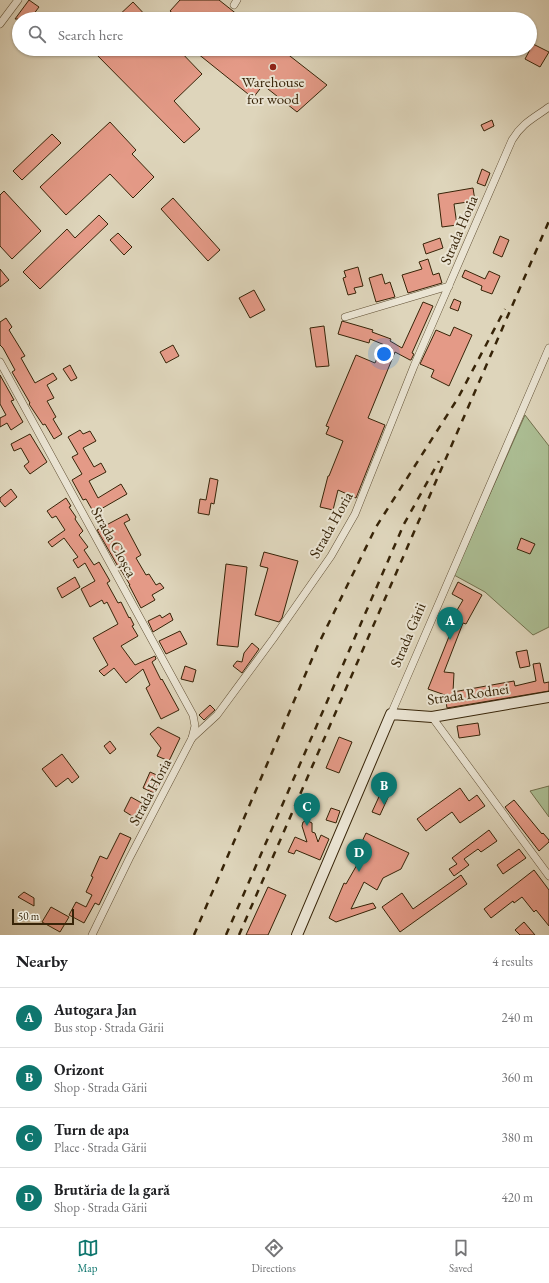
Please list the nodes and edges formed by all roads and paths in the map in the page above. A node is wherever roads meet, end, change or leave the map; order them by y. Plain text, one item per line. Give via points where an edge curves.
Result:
1 (18, 0) edge
2 (0, 24) edge
3 (549, 107) edge
4 (449, 286) junction
5 (345, 317) dead end
6 (549, 348) edge
7 (0, 362) edge
8 (549, 697) edge
9 (391, 714) junction
10 (432, 717) junction
11 (192, 738) junction
12 (549, 876) edge
13 (92, 935) edge
14 (297, 935) edge

1 - 2 street
3 - 4 street, Strada Horia via 524,124 512,140
4 - 5 street
4 - 11 street, Strada Horia via 348,527 331,556 217,715
6 - 9 street, Strada Gării
7 - 11 street, Strada Cloșca via 193,715 195,726
8 - 10 street, Strada Rodnei
9 - 10 street, Strada Rodnei
9 - 14 street, Strada Gării
10 - 12 street
11 - 13 street, Strada Horia

